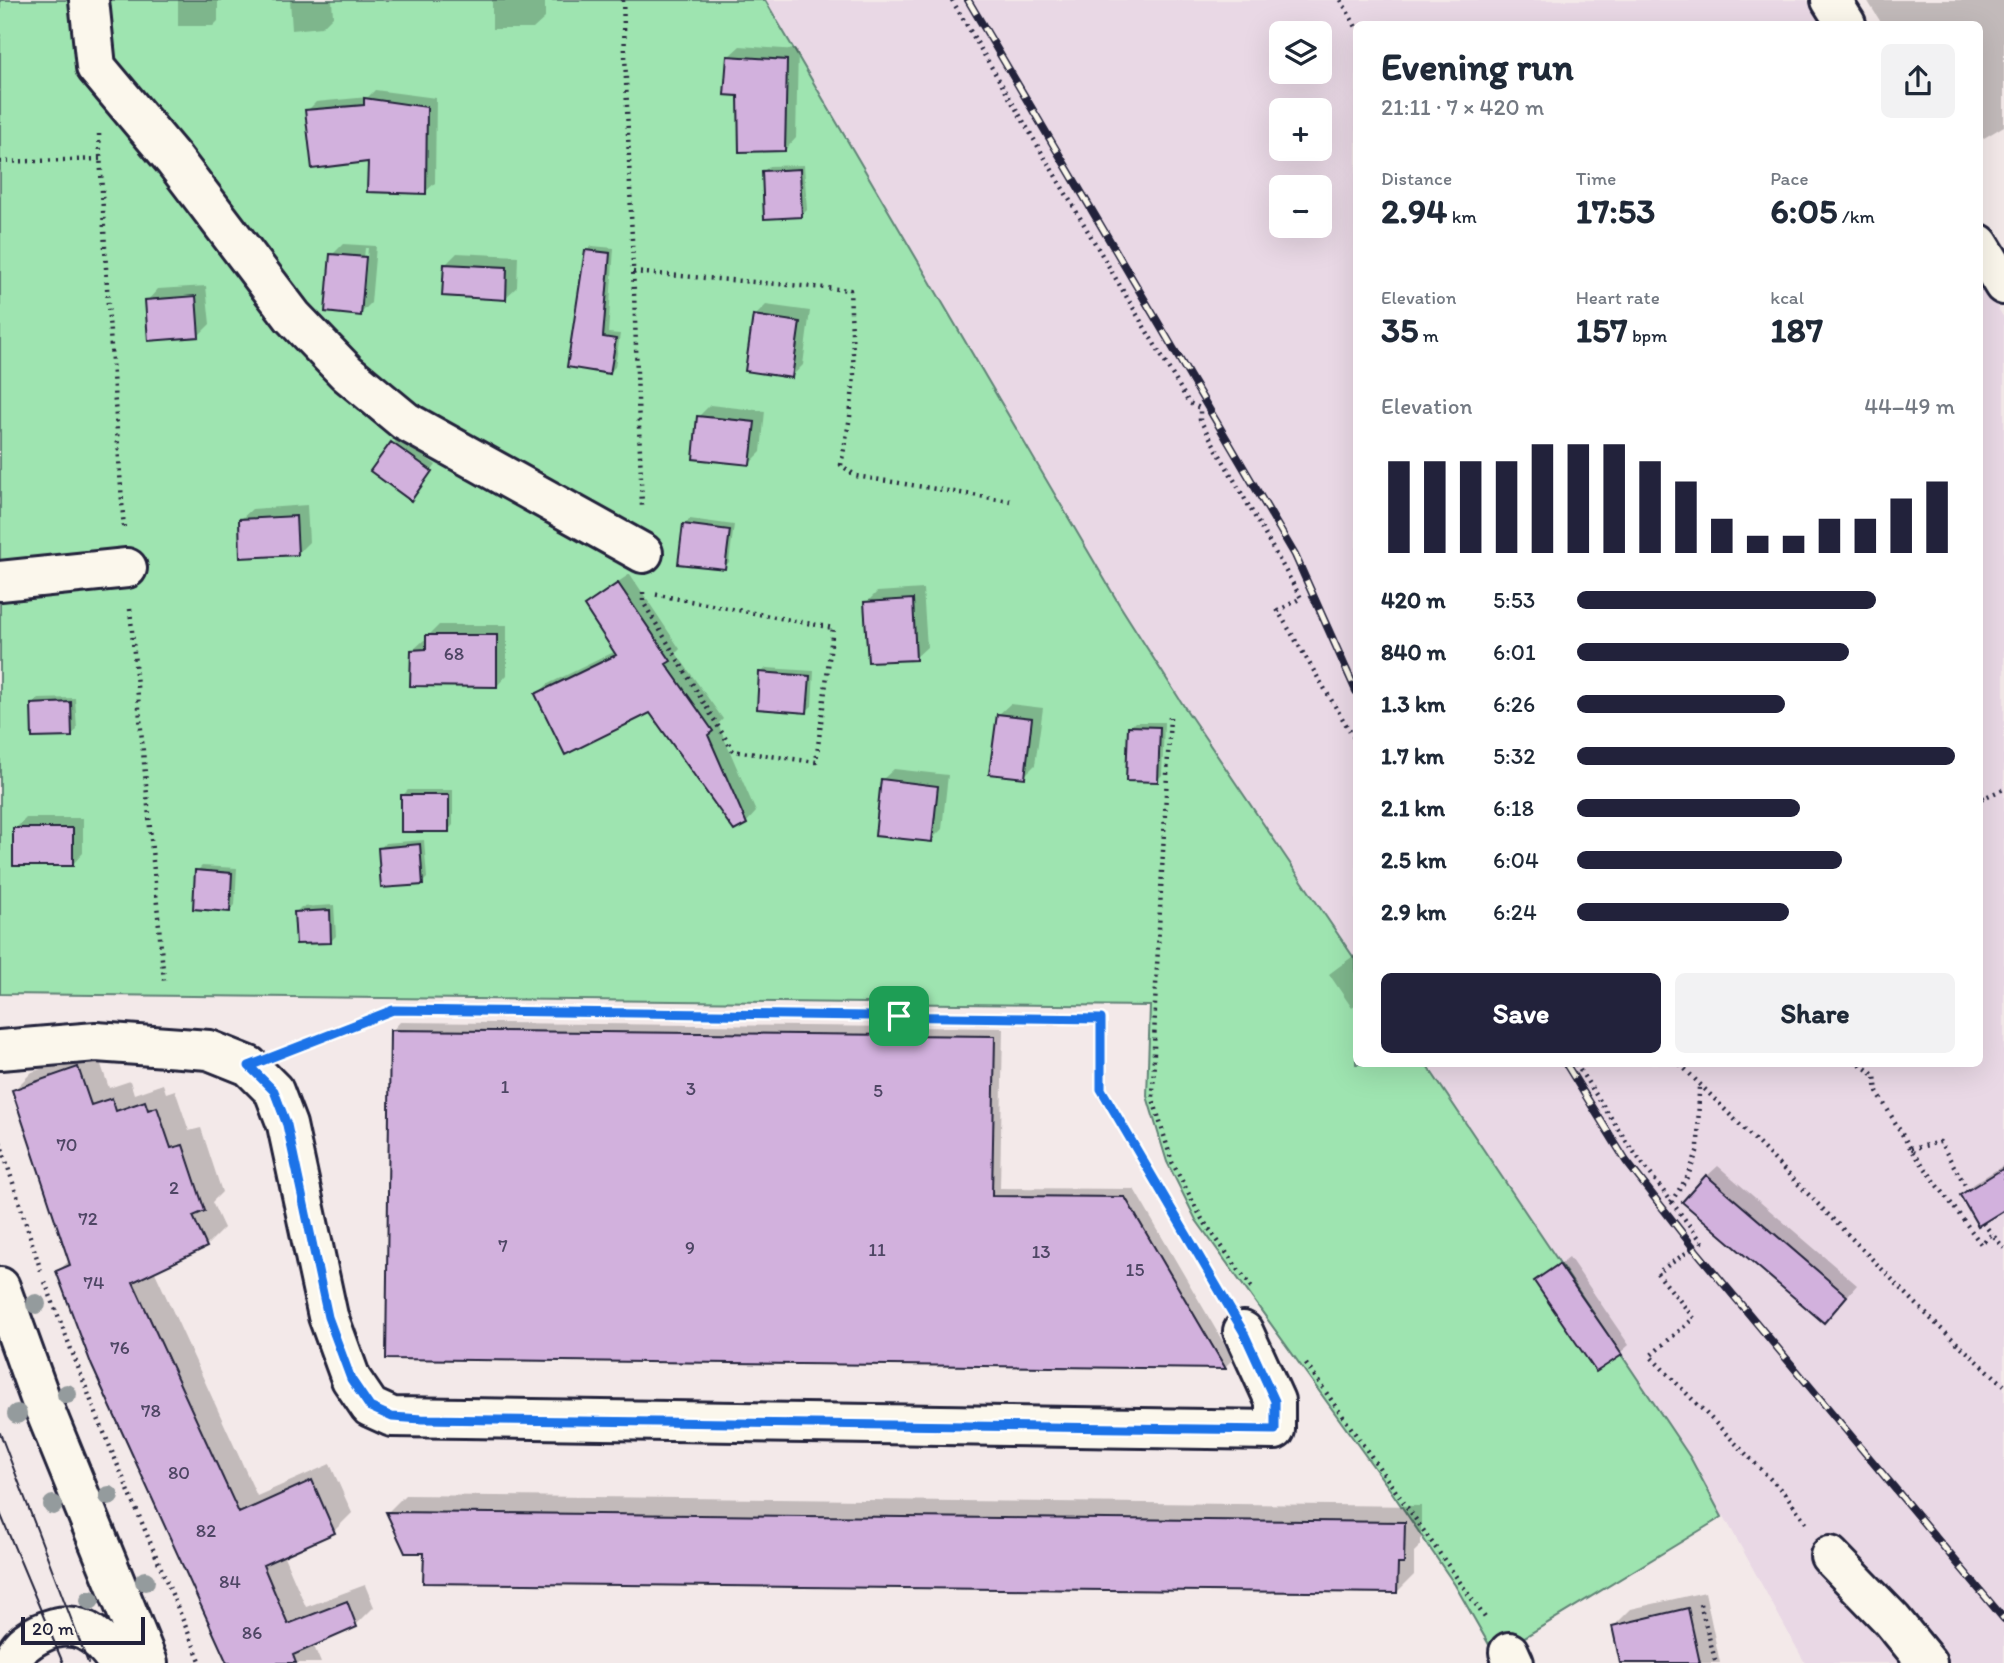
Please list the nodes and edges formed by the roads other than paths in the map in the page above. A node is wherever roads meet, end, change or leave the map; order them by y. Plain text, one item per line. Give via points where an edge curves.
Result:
1 (89, 0) edge
2 (1831, 0) edge
3 (1844, 21) edge
4 (1983, 251) edge
5 (2004, 285) edge
6 (643, 553) road end
7 (127, 568) road end
8 (0, 581) edge
9 (0, 1049) edge
10 (0, 1287) edge
11 (1251, 1315) road end
12 (1830, 1556) road end
13 (12, 1663) edge
14 (118, 1663) edge
15 (148, 1663) edge
16 (1927, 1663) edge

1 - 6 street via 96,66 293,317 346,373 405,421
2 - 3 street
4 - 5 street
7 - 8 street
9 - 11 street via 96,1042 209,1050 249,1066 274,1091 287,1125 328,1317 351,1379 370,1407 392,1417 1275,1430 1275,1401
10 - 15 street
12 - 16 street
13 - 14 street via 24,1643 49,1629 74,1625 101,1640

